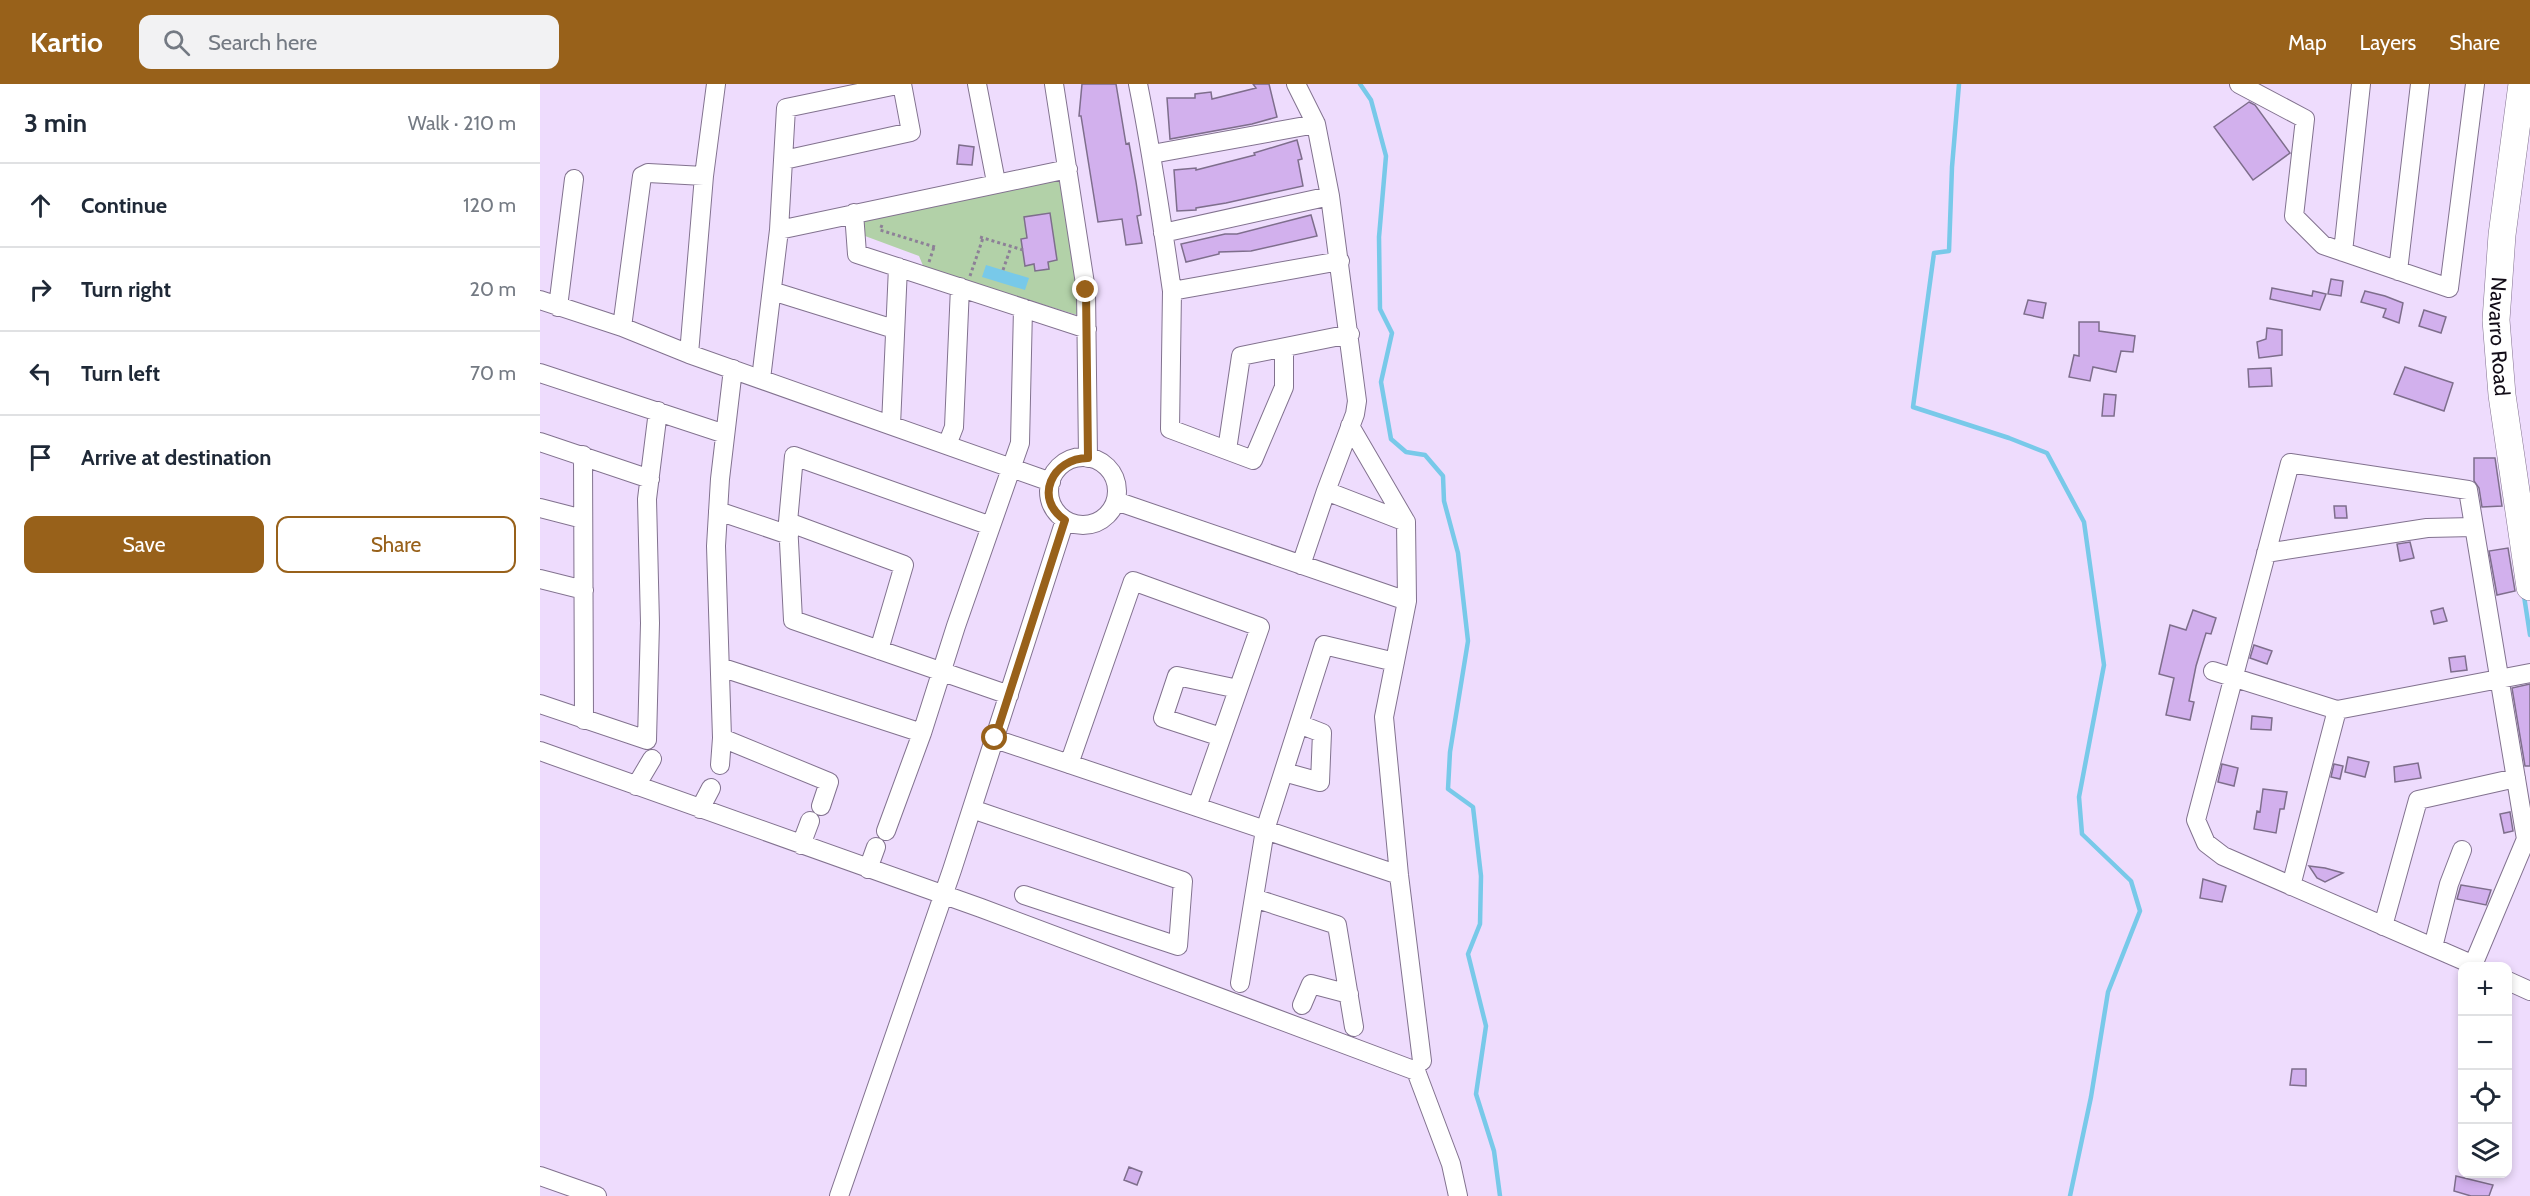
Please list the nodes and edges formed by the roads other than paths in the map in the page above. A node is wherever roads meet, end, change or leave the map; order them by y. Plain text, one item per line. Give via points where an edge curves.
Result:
1 (716, 84) edge
2 (902, 84) edge
3 (977, 84) edge
4 (1054, 84) edge
5 (1138, 84) edge
6 (1296, 84) edge
7 (2239, 84) edge
8 (2361, 84) edge
9 (2420, 84) edge
10 (2475, 84) edge
11 (2522, 84) edge
12 (1316, 124) junction
13 (1152, 154) junction
14 (784, 160) junction
15 (1068, 169) junction
16 (704, 176) junction
17 (574, 178) dead end
18 (996, 182) junction
19 (1330, 196) junction
20 (854, 213) junction
21 (779, 230) junction
22 (1163, 232) junction
23 (2343, 252) junction
24 (1340, 261) junction
25 (898, 267) junction
26 (2398, 271) junction
27 (965, 283) junction
28 (772, 291) junction
29 (1172, 291) junction
30 (540, 300) edge
31 (558, 307) junction
32 (1023, 308) junction
33 (622, 327) junction
34 (894, 329) junction
35 (1087, 329) junction
36 (1350, 334) junction
37 (1284, 348) junction
38 (689, 354) junction
39 (733, 369) junction
40 (540, 373) edge
41 (761, 379) junction
42 (658, 411) junction
43 (891, 425) junction
44 (1350, 426) junction
45 (725, 434) junction
46 (540, 442) edge
47 (946, 445) junction
48 (1227, 450) junction
49 (583, 454) junction
50 (1088, 458) junction
51 (1010, 467) junction
52 (650, 479) junction
53 (1051, 482) junction
54 (1326, 491) junction
55 (1116, 501) junction
56 (540, 508) edge
57 (718, 511) junction
58 (583, 519) junction
59 (1065, 520) junction
60 (1406, 522) junction
61 (991, 526) junction
62 (2474, 527) junction
63 (789, 528) junction
64 (2266, 553) junction
65 (1301, 565) junction
66 (2528, 569) edge
67 (540, 579) edge
68 (584, 590) junction
69 (1407, 601) junction
70 (879, 650) junction
71 (1395, 662) junction
72 (720, 667) junction
73 (2213, 671) dead end
74 (942, 672) junction
75 (2530, 673) edge
76 (2234, 678) junction
77 (2501, 679) junction
78 (1238, 689) junction
79 (1009, 695) junction
80 (540, 704) edge
81 (2337, 710) junction
82 (584, 720) junction
83 (1299, 724) junction
84 (922, 733) junction
85 (1221, 737) junction
86 (722, 738) junction
87 (995, 738) junction
88 (540, 751) edge
89 (652, 759) dead end
90 (1069, 764) junction
91 (720, 765) dead end
92 (1284, 772) junction
93 (2516, 778) junction
94 (636, 786) junction
95 (711, 788) dead end
96 (821, 806) dead end
97 (1197, 807) junction
98 (700, 809) junction
99 (972, 809) junction
100 (810, 821) dead end
101 (1265, 830) junction
102 (886, 831) dead end
103 (801, 846) junction
104 (876, 847) dead end
105 (2462, 850) dead end
106 (868, 870) junction
107 (1400, 874) junction
108 (2291, 885) junction
109 (1254, 898) junction
110 (1019, 907) junction
111 (2383, 926) junction
112 (2433, 947) junction
113 (2466, 962) edge
114 (2477, 962) edge
115 (1240, 983) dead end
116 (2512, 983) edge
117 (2530, 991) edge
118 (1349, 994) junction
119 (1302, 1005) dead end
120 (1354, 1028) dead end
121 (1422, 1061) dead end
122 (540, 1176) edge
123 (597, 1196) edge
124 (839, 1196) edge
125 (1458, 1196) edge

1 - 16 street
2 - 14 street via 786,108
2 - 14 street via 911,132
3 - 18 street
4 - 15 street
5 - 13 street
6 - 12 street
7 - 23 street via 2305,119 2294,216 2323,245
8 - 23 street
9 - 26 street
10 - 26 street via 2450,288
11 - 66 street, Navarro Road via 2502,236 2496,320 2502,395
12 - 13 street
12 - 19 street
13 - 22 street
14 - 21 street
15 - 18 street
15 - 35 street via 1086,290
16 - 33 street via 642,176
16 - 38 street
17 - 31 street
18 - 20 street
19 - 22 street
19 - 24 street
20 - 21 street
20 - 25 street via 857,254
21 - 28 street
22 - 29 street
23 - 26 street
24 - 29 street
24 - 36 street
25 - 27 street
25 - 34 street
27 - 32 street
27 - 47 street via 954,427
28 - 34 street
28 - 41 street
29 - 48 street via 1170,429
30 - 31 street
31 - 33 street
32 - 35 street
32 - 51 street via 1020,442
33 - 38 street
34 - 43 street
35 - 50 street
36 - 37 street
36 - 44 street via 1357,400
37 - 48 street via 1241,356
37 - 48 street via 1284,387 1253,460
38 - 39 street
39 - 41 street
39 - 45 street
40 - 42 street
41 - 43 street
42 - 45 street
42 - 52 street
43 - 47 street
44 - 54 street
44 - 60 street
45 - 57 street
46 - 49 street
47 - 51 street
49 - 52 street
49 - 58 street
50 - 53 street via 1061,465
50 - 55 street via 1112,473
51 - 53 street
51 - 61 street
52 - 82 street via 647,740
53 - 59 street via 1050,501
54 - 60 street
54 - 65 street
55 - 59 street via 1106,517 1097,522 1078,525
55 - 65 street
56 - 58 street
57 - 63 street
57 - 72 street
58 - 68 street
59 - 79 street
60 - 69 street
61 - 63 street via 794,456
61 - 74 street
62 - 64 street via 2427,528
62 - 64 street via 2468,490 2290,463
62 - 77 street
63 - 70 street via 793,620
63 - 70 street via 904,566
64 - 76 street
65 - 69 street
67 - 68 street
68 - 82 street
69 - 71 street
70 - 74 street
71 - 83 street via 1324,645
71 - 107 street via 1384,717
72 - 84 street
72 - 86 street
73 - 76 street
74 - 79 street
74 - 84 street
75 - 77 street
76 - 81 street
76 - 108 street via 2196,820 2206,843 2223,856
77 - 81 street
77 - 93 street
78 - 85 street
78 - 85 street via 1177,676 1163,718
78 - 90 street via 1260,627 1132,582
79 - 87 street
80 - 82 street
81 - 108 street
83 - 92 street
83 - 92 street via 1322,733 1320,782
84 - 102 street
85 - 97 street
86 - 91 street
86 - 96 street via 829,782
87 - 90 street
87 - 99 street
88 - 94 street
89 - 94 street
90 - 97 street
92 - 101 street
93 - 111 street via 2418,800
93 - 114 street via 2526,839
94 - 98 street
95 - 98 street
97 - 101 street
98 - 103 street
99 - 110 street via 1183,881 1178,946
99 - 124 street
100 - 103 street
101 - 107 street
101 - 109 street
103 - 106 street
104 - 106 street
105 - 112 street
106 - 110 street
107 - 121 street
108 - 111 street
109 - 115 street
109 - 118 street via 1337,925
110 - 125 street via 1416,1071 1451,1164
111 - 112 street
112 - 113 street
116 - 117 street
118 - 119 street via 1311,984
118 - 120 street
122 - 123 street

